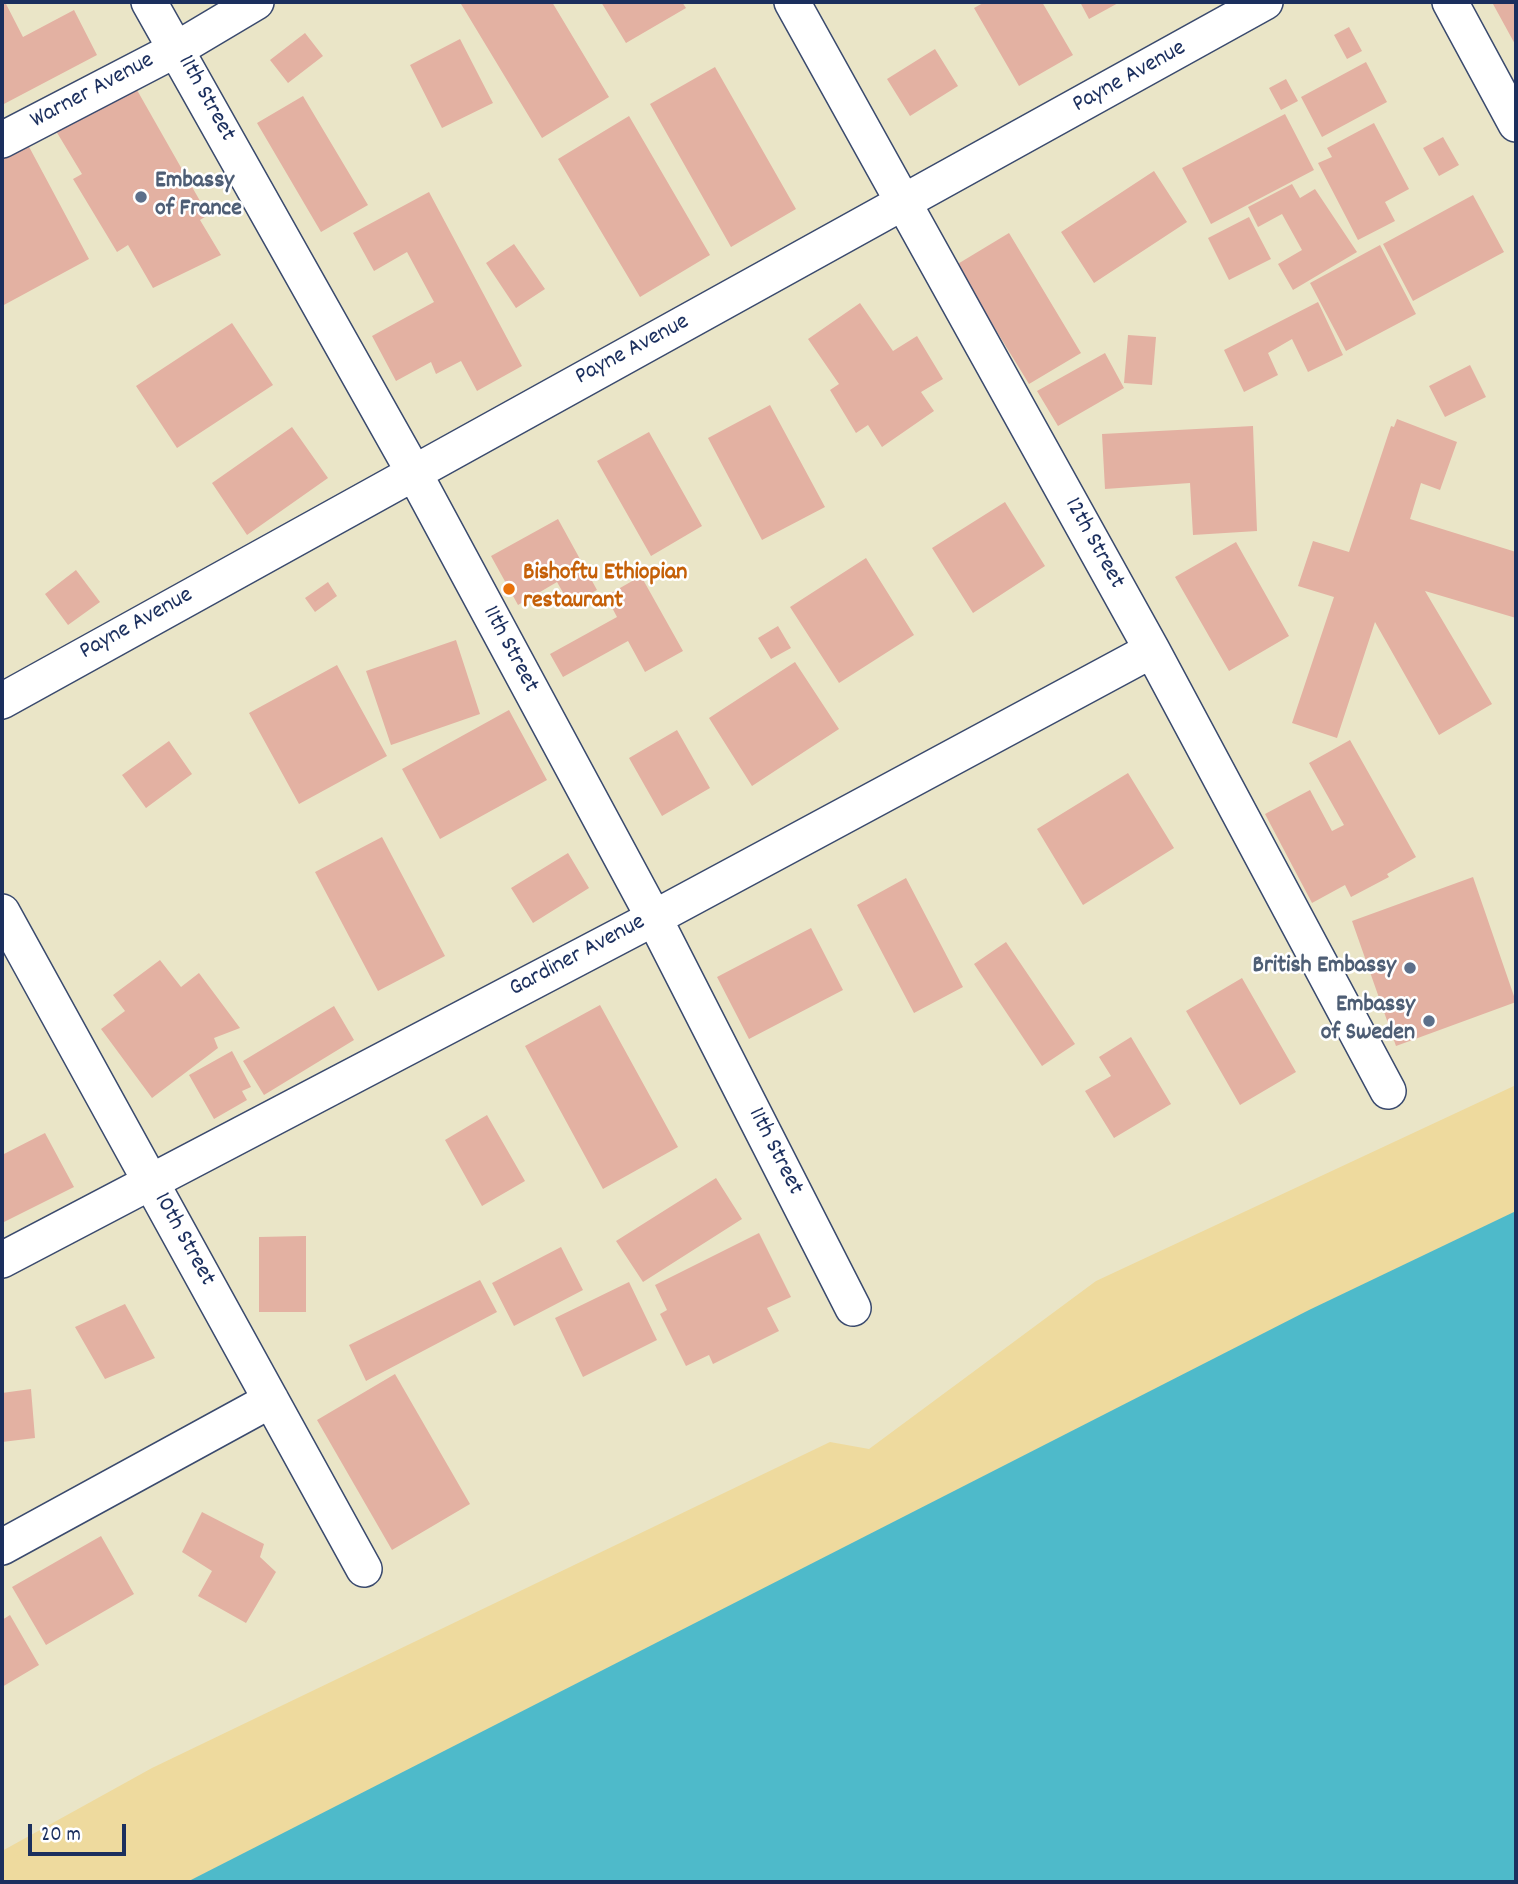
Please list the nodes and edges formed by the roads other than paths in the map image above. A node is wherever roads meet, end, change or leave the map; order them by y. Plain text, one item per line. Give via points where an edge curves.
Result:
1 (149, 2) edge
2 (257, 2) edge
3 (792, 2) edge
4 (1265, 2) edge
5 (1450, 2) edge
6 (177, 49) junction
7 (1516, 124) edge
8 (2, 140) edge
9 (904, 205) junction
10 (413, 471) junction
11 (1152, 650) junction
12 (2, 701) edge
13 (2, 912) edge
14 (654, 918) junction
15 (1388, 1091) dead end
16 (150, 1180) junction
17 (2, 1260) edge
18 (853, 1308) dead end
19 (271, 1400) junction
20 (2, 1548) edge
21 (364, 1569) dead end

1 - 6 street, 11th Street
2 - 6 street, Warner Avenue
3 - 9 street, 12th Street
4 - 9 street, Payne Avenue
5 - 7 street
6 - 8 street, Warner Avenue
6 - 10 street, 11th Street
9 - 10 street, Payne Avenue
9 - 11 street, 12th Street
10 - 12 street, Payne Avenue
10 - 14 street, 11th Street
11 - 14 street, Gardiner Avenue
11 - 15 street, 12th Street
13 - 16 street, 10th Street
14 - 16 street, Gardiner Avenue
14 - 18 street, 11th Street
16 - 17 street, Gardiner Avenue
16 - 19 street, 10th Street
19 - 20 street
19 - 21 street, 10th Street

